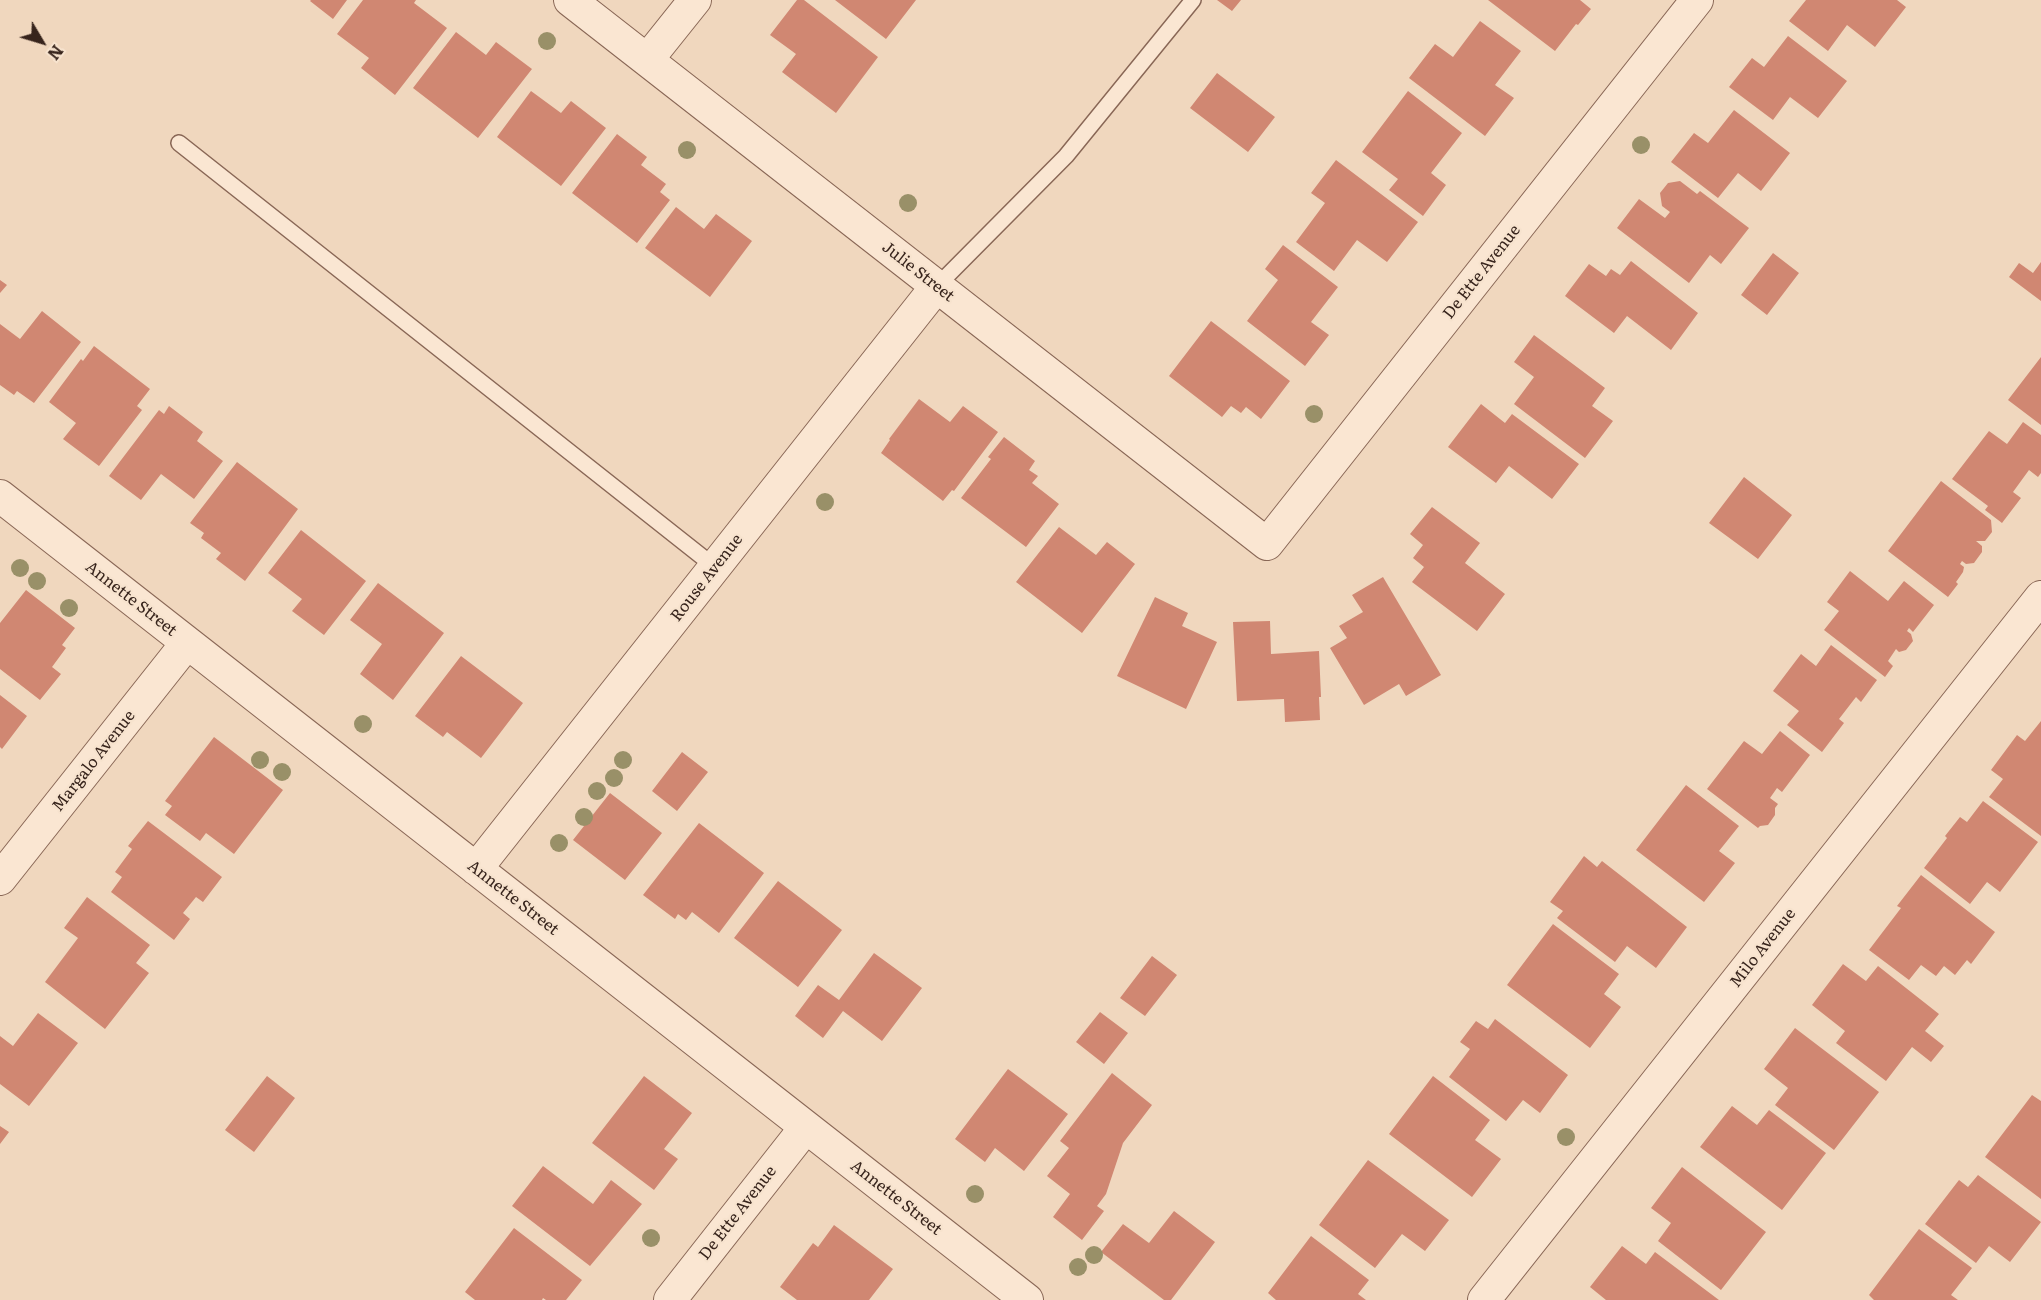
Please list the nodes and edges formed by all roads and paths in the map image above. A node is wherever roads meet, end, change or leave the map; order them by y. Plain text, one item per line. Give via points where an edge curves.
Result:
1 (570, 0) edge
2 (695, 0) edge
3 (1193, 0) edge
4 (1697, 0) edge
5 (647, 60) junction
6 (179, 143) dead end
7 (937, 286) junction
8 (0, 496) edge
9 (1267, 544) joint
10 (715, 567) junction
11 (2041, 597) edge
12 (187, 643) junction
13 (476, 869) junction
14 (0, 879) edge
15 (806, 1127) junction
16 (670, 1300) edge
17 (1027, 1300) edge
18 (1484, 1300) edge

1 - 5 street, Julie Street
2 - 5 street
3 - 7 lane via 1066,156
4 - 9 street, De Ette Avenue
5 - 7 street, Julie Street
6 - 10 lane
7 - 9 street, Julie Street
7 - 10 street, Rouse Avenue
8 - 12 street, Annette Street
10 - 13 street, Rouse Avenue
11 - 18 street, Milo Avenue
12 - 13 street, Annette Street
12 - 14 street, Margalo Avenue
13 - 15 street, Annette Street
15 - 16 street, De Ette Avenue
15 - 17 street, Annette Street

